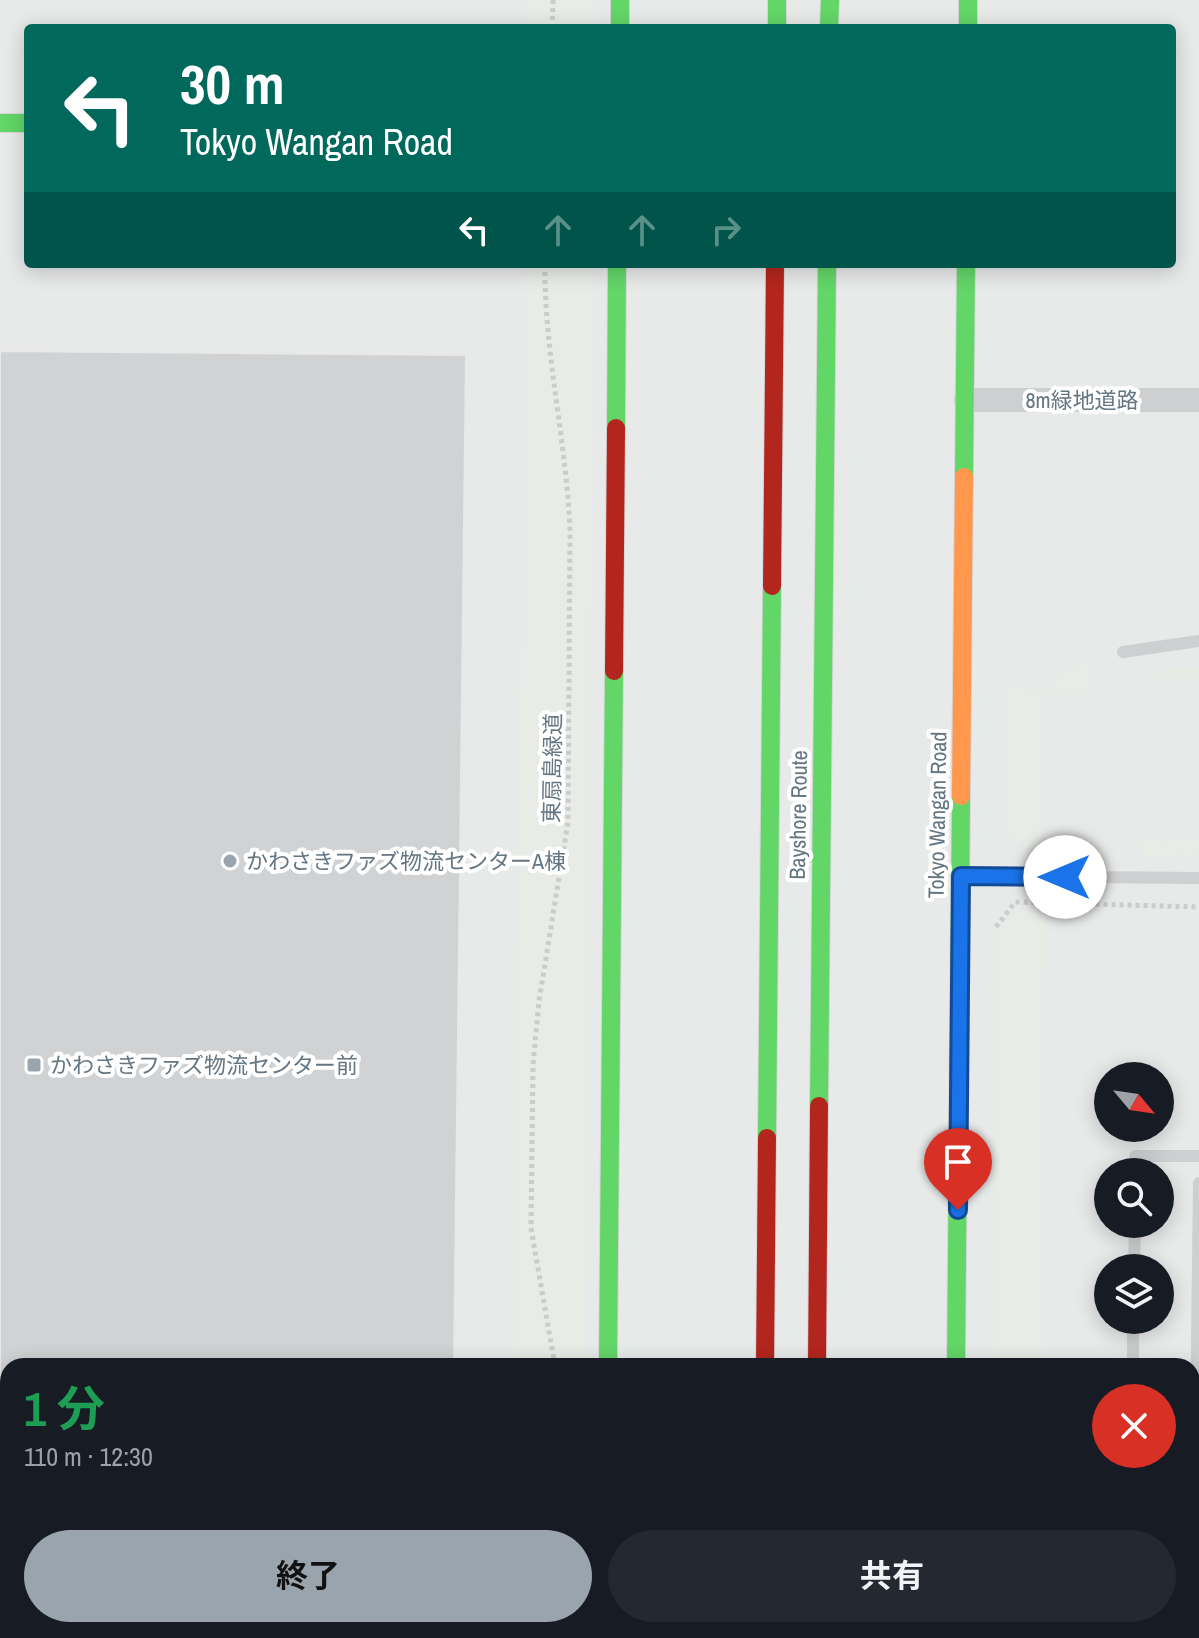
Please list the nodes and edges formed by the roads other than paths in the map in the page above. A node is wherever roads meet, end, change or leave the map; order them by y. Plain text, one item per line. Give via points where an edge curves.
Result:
1 (620, 0) edge
2 (777, 0) edge
3 (830, 0) edge
4 (968, 0) edge
5 (620, 24) edge
6 (777, 24) edge
7 (829, 24) edge
8 (968, 24) edge
9 (0, 123) edge
10 (24, 123) edge
11 (617, 268) edge
12 (775, 268) edge
13 (827, 268) edge
14 (966, 268) edge
15 (966, 400) junction
16 (1199, 400) edge
17 (1199, 641) edge
18 (1123, 652) dead end
19 (961, 876) junction
20 (1199, 878) edge
21 (1199, 1156) edge
22 (1135, 1158) edge
23 (1199, 1183) edge
24 (1133, 1334) edge
25 (608, 1358) edge
26 (765, 1358) edge
27 (817, 1358) edge
28 (956, 1358) edge
29 (1133, 1358) edge
30 (1197, 1358) edge

1 - 5 main road
2 - 6 main road
3 - 7 main road
4 - 8 main road
9 - 10 main road
11 - 25 main road
12 - 26 main road, Bayshore Route
13 - 27 main road, Bayshore Route
14 - 15 main road, Tokyo Wangan Road
15 - 16 street, 8m緑地道路
15 - 19 main road, Tokyo Wangan Road
17 - 18 lane
19 - 20 lane
19 - 28 main road, Tokyo Wangan Road
21 - 22 lane
23 - 30 lane
24 - 29 lane

